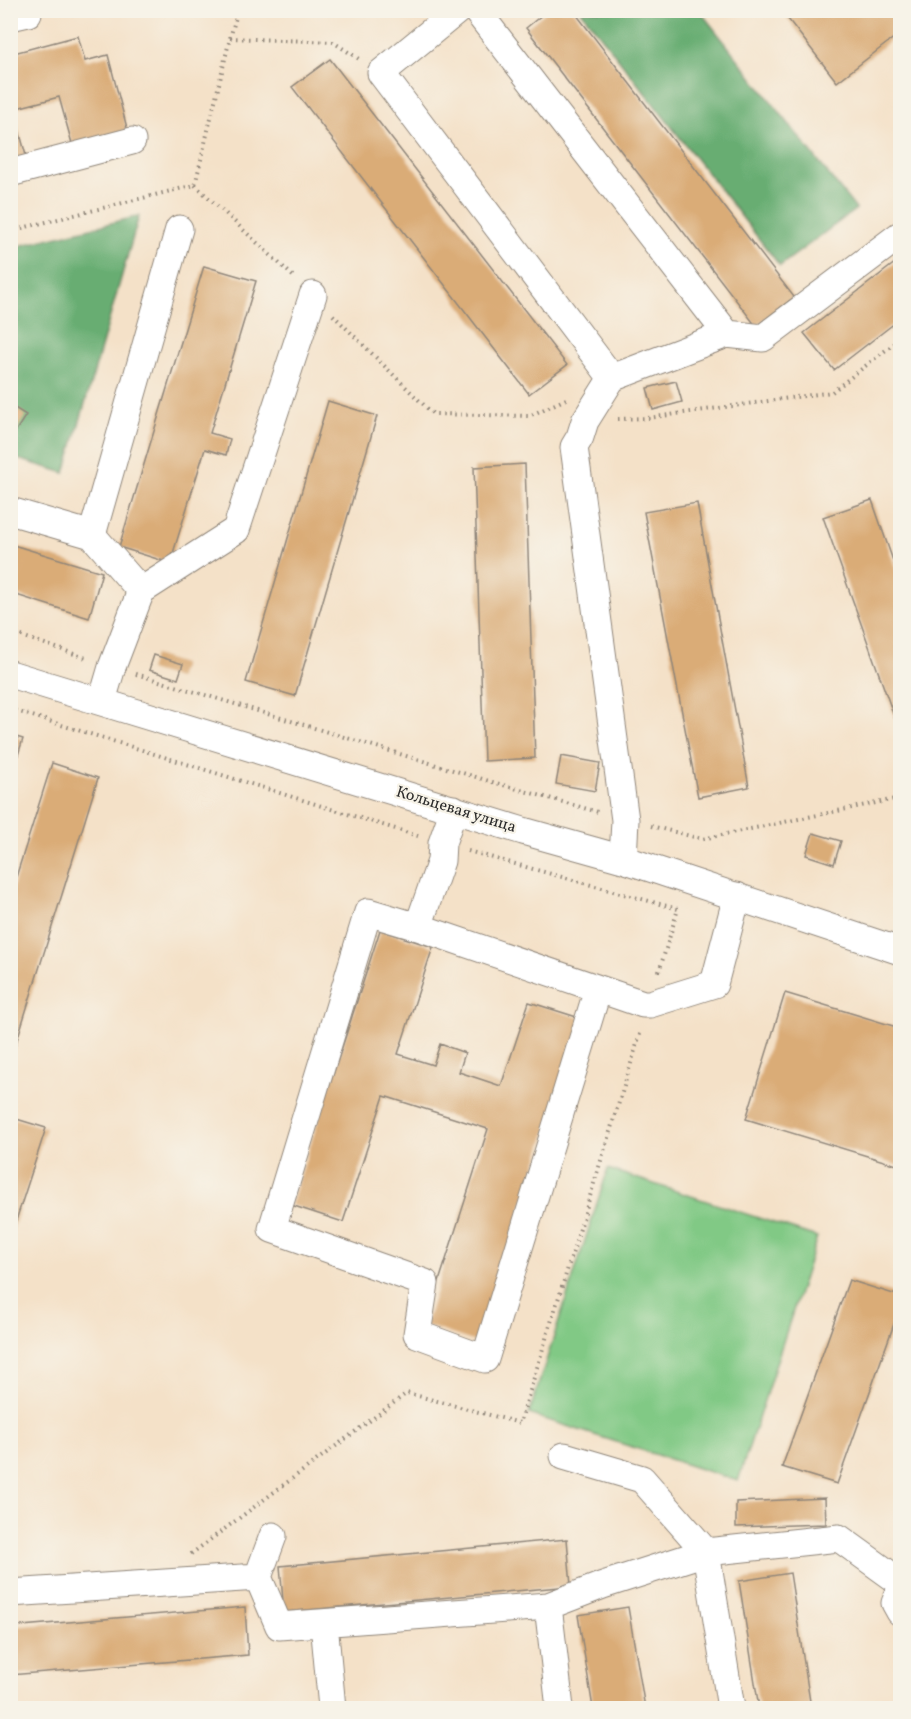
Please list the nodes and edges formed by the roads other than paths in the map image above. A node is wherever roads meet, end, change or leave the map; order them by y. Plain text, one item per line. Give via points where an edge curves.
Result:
1 (458, 10) edge
2 (476, 10) edge
3 (132, 141) dead end
4 (10, 173) edge
5 (179, 229) dead end
6 (900, 235) edge
7 (313, 295) road end
8 (728, 334) junction
9 (612, 378) junction
10 (602, 442) dead end
11 (574, 447) junction
12 (10, 511) edge
13 (92, 535) junction
14 (141, 591) junction
15 (10, 674) edge
16 (102, 701) junction
17 (454, 809) junction
18 (623, 859) junction
19 (736, 896) junction
20 (418, 927) junction
21 (900, 951) edge
22 (598, 990) junction
23 (564, 1456) dead end
24 (273, 1536) dead end
25 (706, 1552) junction
26 (258, 1577) junction
27 (900, 1582) edge
28 (900, 1591) edge
29 (10, 1593) edge
30 (548, 1606) junction
31 (900, 1612) edge
32 (324, 1623) junction
33 (332, 1708) edge
34 (560, 1708) edge
35 (731, 1708) edge

1 - 9 street via 381,73
2 - 8 street
3 - 4 street
5 - 13 street
6 - 8 street via 763,338
7 - 14 street via 236,530
8 - 9 street
9 - 11 street via 585,420
10 - 11 street
11 - 18 street via 625,820
12 - 13 street
13 - 14 street
14 - 16 street
15 - 16 street, Кольцевая улица
16 - 17 street, Кольцевая улица
17 - 18 street, Кольцевая улица
17 - 20 street
18 - 19 street, Кольцевая улица
19 - 21 street, Кольцевая улица
19 - 22 street via 714,984 650,1004
20 - 22 street
20 - 22 street via 368,912 272,1229 425,1282 417,1334 485,1359
23 - 25 street via 642,1479
24 - 26 street
25 - 27 street via 839,1538
25 - 30 street
25 - 35 street
26 - 29 street
26 - 32 street via 279,1626
28 - 31 street via 895,1603
30 - 32 street
30 - 34 street
32 - 33 street

